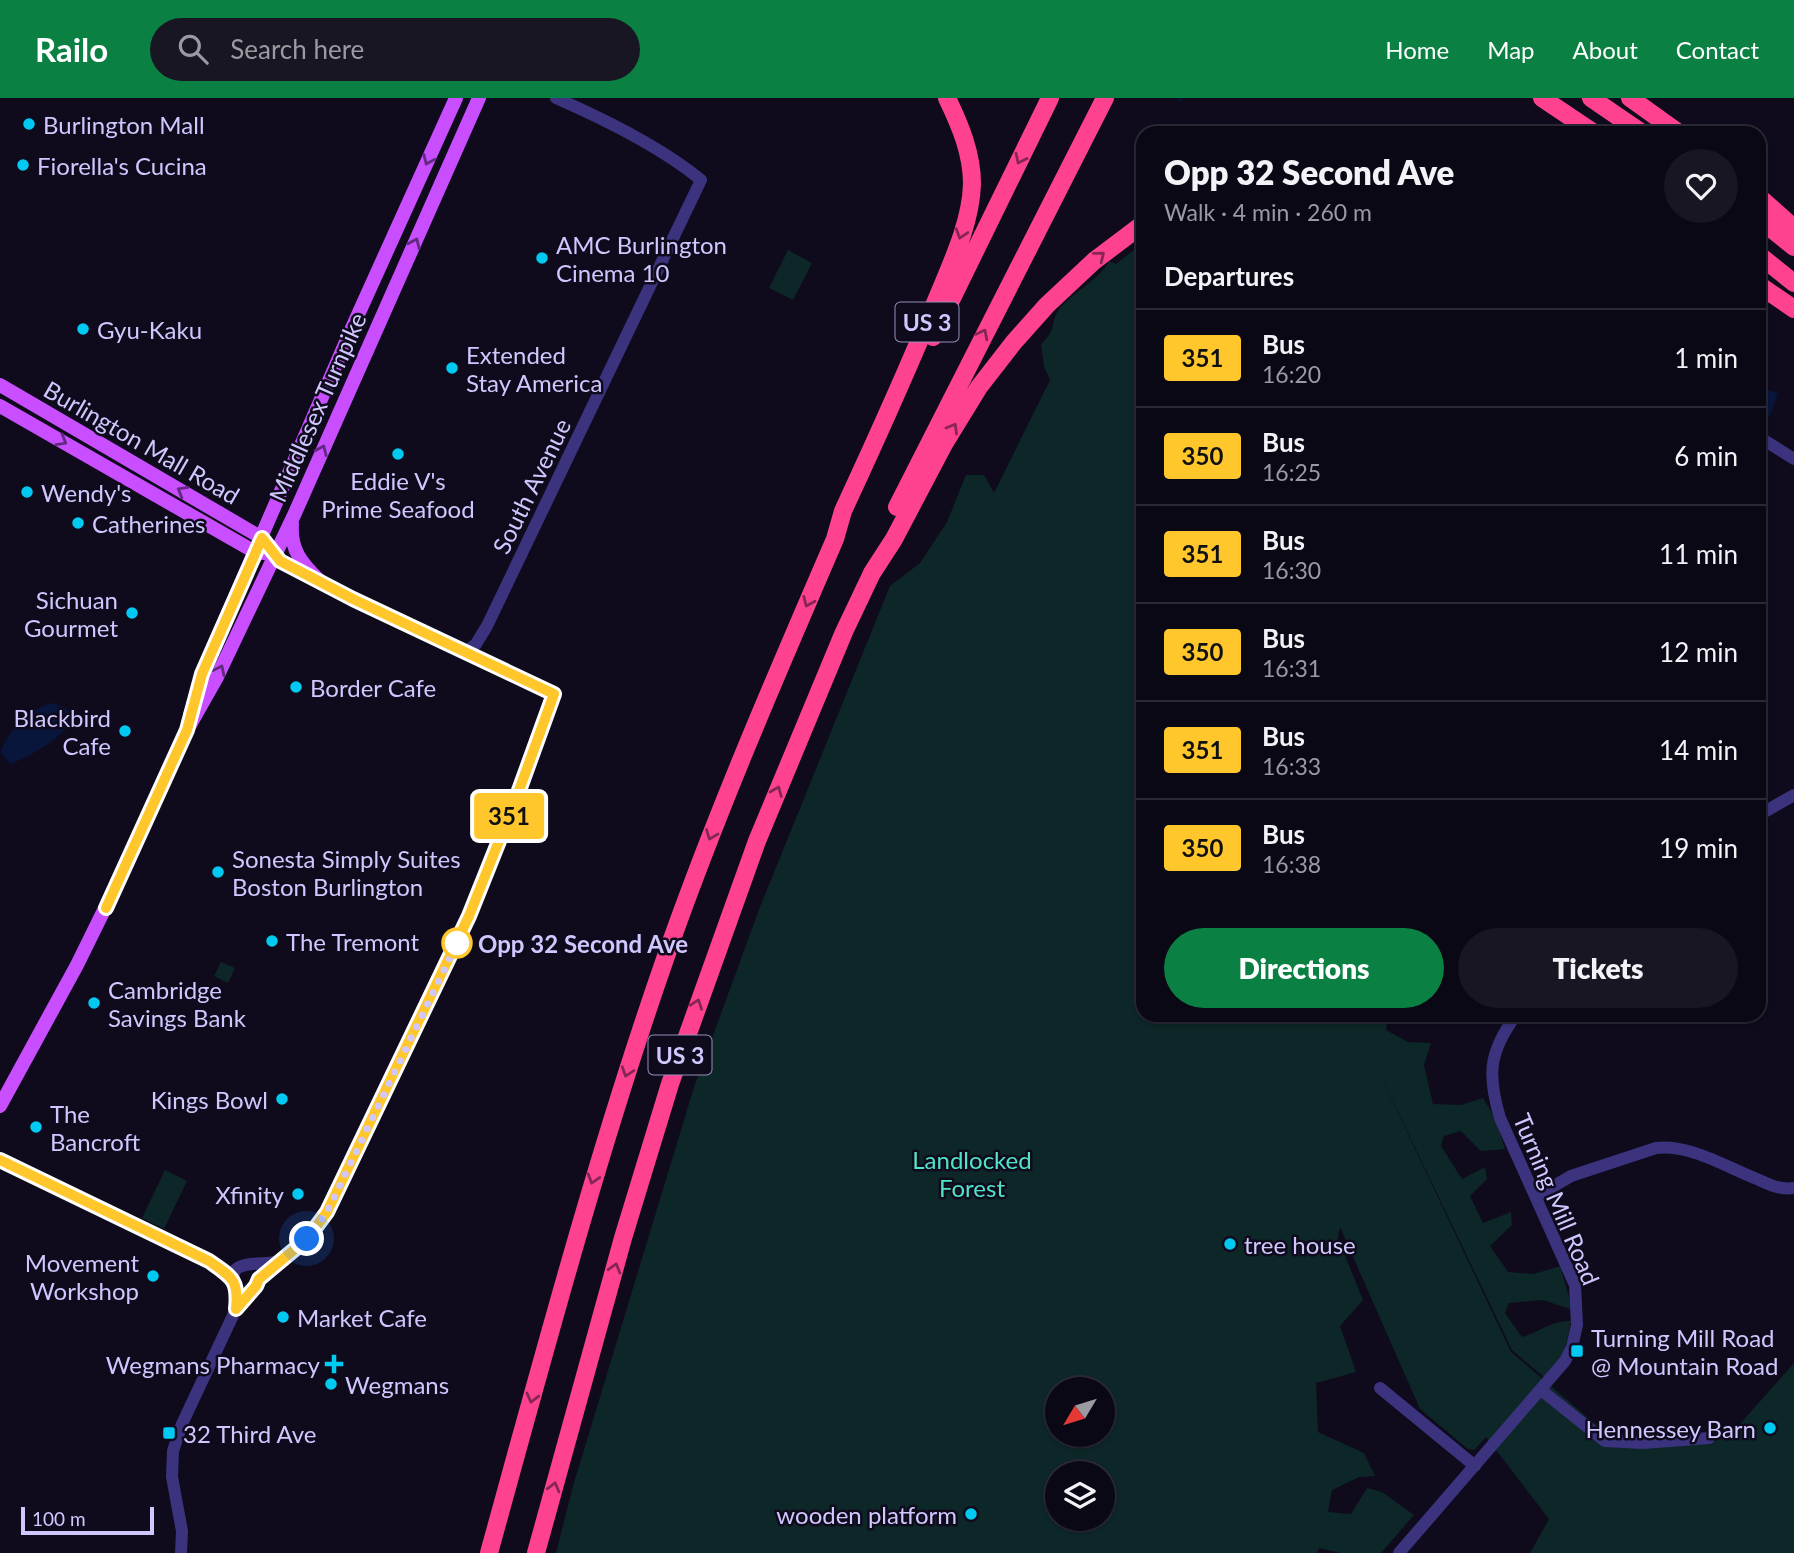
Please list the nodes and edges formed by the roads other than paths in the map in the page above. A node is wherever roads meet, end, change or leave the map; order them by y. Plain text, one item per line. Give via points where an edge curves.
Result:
1 (456, 98) edge
2 (479, 98) edge
3 (556, 98) edge
4 (947, 98) edge
5 (1050, 98) edge
6 (1105, 98) edge
7 (1542, 98) edge
8 (1591, 98) edge
9 (1630, 98) edge
10 (1584, 126) edge
11 (1632, 126) edge
12 (1669, 126) edge
13 (1766, 203) edge
14 (1766, 225) edge
15 (1794, 228) edge
16 (1136, 230) edge
17 (1794, 247) edge
18 (1766, 261) edge
19 (1794, 283) edge
20 (1766, 290) edge
21 (1794, 309) edge
22 (0, 385) edge
23 (13, 394) junction
24 (1, 408) edge
25 (1766, 441) edge
26 (1794, 459) edge
27 (295, 513) junction
28 (262, 538) junction
29 (835, 539) junction
30 (256, 552) junction
31 (275, 554) junction
32 (872, 573) junction
33 (320, 581) junction
34 (465, 652) junction
35 (187, 730) junction
36 (1794, 795) edge
37 (1766, 811) edge
38 (1512, 1022) edge
39 (0, 1106) edge
40 (0, 1160) edge
41 (1794, 1188) edge
42 (1537, 1196) junction
43 (283, 1260) junction
44 (251, 1266) junction
45 (259, 1279) junction
46 (239, 1280) junction
47 (1380, 1388) dead end
48 (1541, 1390) junction
49 (1709, 1438) dead end
50 (1475, 1466) junction
51 (181, 1553) edge
52 (489, 1553) edge
53 (536, 1553) edge
54 (1399, 1553) edge

1 -> 28 main road, Middlesex Turnpike
27 -> 2 main road, Middlesex Turnpike
3 - 34 street, South Avenue via 629,134 701,180 487,626
4 -> 29 highway, US 3 via 969,155 969,207 933,307 843,511
5 -> 29 highway
32 -> 6 highway, US 3 via 919,462
7 - 10 highway
8 - 11 highway
9 - 12 highway
13 - 15 highway
14 - 17 highway
32 -> 16 highway via 961,415 1004,354 1069,283
18 - 19 highway
20 - 21 highway
22 - 23 main road, Burlington Mall Road
23 - 24 main road
28 -> 23 main road, Burlington Mall Road
24 -> 30 main road, Burlington Mall Road
25 - 26 street
27 - 31 main road, Middlesex Turnpike
27 - 33 main road via 294,548
28 - 30 main road, Middlesex Turnpike
28 - 31 main road
29 -> 52 highway, US 3 via 726,797 658,980 584,1210
30 - 31 main road
30 - 35 main road, Middlesex Turnpike via 202,674
31 - 33 street
35 -> 31 main road, Middlesex Turnpike
53 -> 32 highway, US 3 via 632,1207 694,1012 793,750
33 - 34 street
34 - 43 street via 554,694 453,952 327,1212 307,1239
35 - 39 main road, Middlesex Turnpike via 106,908
36 - 37 street
38 - 42 street, Turning Mill Road via 1493,1055 1493,1093
40 - 46 street via 209,1261
41 - 42 street via 1776,1188 1684,1149 1666,1147 1571,1176
42 - 48 street, Turning Mill Road via 1575,1285 1578,1309 1572,1347
43 - 44 street
43 - 45 street
44 - 45 street
44 - 46 street via 244,1264
45 - 46 street via 256,1286
46 - 51 street via 236,1309 173,1451
47 - 50 street
48 - 49 street via 1605,1441
48 - 50 street, Turning Mill Road
50 - 54 street, Turning Mill Road

